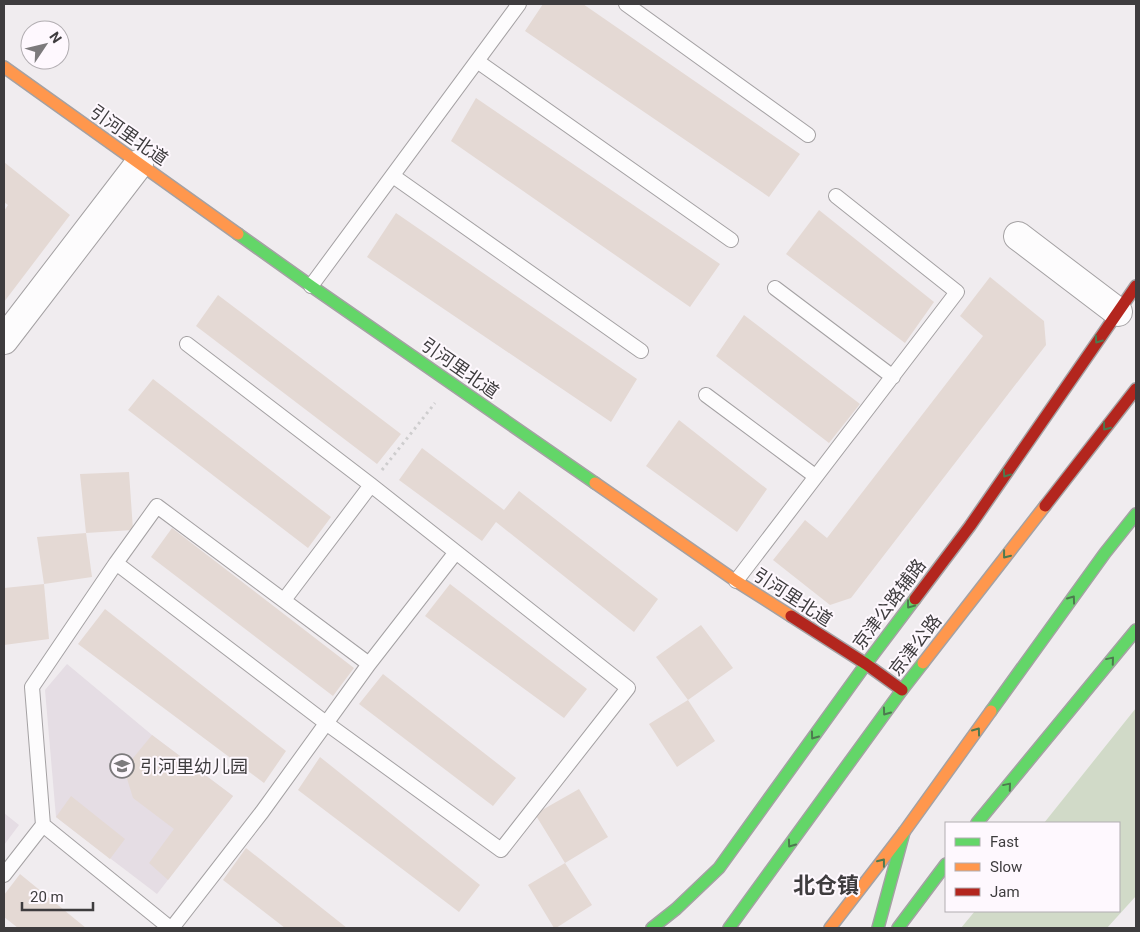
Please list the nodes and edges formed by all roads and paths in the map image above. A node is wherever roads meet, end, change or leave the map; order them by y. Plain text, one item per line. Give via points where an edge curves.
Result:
1 (519, 4) edge
2 (626, 4) edge
3 (477, 61) junction
4 (4, 67) edge
5 (808, 135) dead end
6 (139, 164) junction
7 (393, 176) junction
8 (836, 196) dead end
9 (1018, 236) dead end
10 (731, 240) dead end
11 (311, 286) junction
12 (1136, 286) edge
13 (775, 288) dead end
14 (1118, 312) junction
15 (4, 340) edge
16 (187, 344) dead end
17 (642, 351) dead end
18 (892, 377) junction
19 (451, 383) junction
20 (1136, 389) edge
21 (706, 395) dead end
22 (815, 476) junction
23 (371, 485) junction
24 (1136, 514) edge
25 (456, 552) junction
26 (116, 563) junction
27 (736, 581) junction
28 (284, 600) junction
29 (1136, 630) edge
30 (369, 664) junction
31 (866, 664) junction
32 (902, 690) junction
33 (326, 723) junction
34 (978, 822) edge
35 (44, 824) junction
36 (904, 832) junction
37 (945, 865) edge
38 (4, 874) edge
39 (171, 928) edge
40 (652, 928) edge
41 (729, 928) edge
42 (830, 928) edge
43 (878, 928) edge
44 (898, 928) edge

1 - 3 lane
2 - 5 lane
3 - 7 lane
3 - 10 lane
4 - 6 main road, 引河里北道
6 - 11 main road, 引河里北道
6 - 15 street
7 - 11 lane
7 - 17 lane
8 - 18 lane via 957,292
9 - 14 street
11 - 19 main road, 引河里北道
12 - 14 main road, 京津公路辅路
13 - 18 lane
14 -> 31 main road, 京津公路辅路 via 970,526
16 - 23 lane
18 - 22 lane
19 - 23 path
19 - 27 main road, 引河里北道
20 -> 32 main road, 京津公路
21 - 22 lane
22 - 27 lane
23 - 25 lane
23 - 28 lane
36 -> 24 main road
25 - 30 lane
25 - 33 lane via 628,688 501,850
26 - 28 lane via 157,506
26 - 33 lane
26 - 35 lane via 32,687
27 - 31 main road, 引河里北道
28 - 30 lane
34 -> 29 main road
30 - 33 lane
31 - 32 main road, 引河里北道
31 -> 40 main road, 京津公路辅路 via 719,868
32 -> 41 main road, 京津公路
33 - 39 lane via 262,812
35 - 38 lane
35 - 39 lane
42 -> 36 main road
36 - 43 main road
37 - 44 main road

